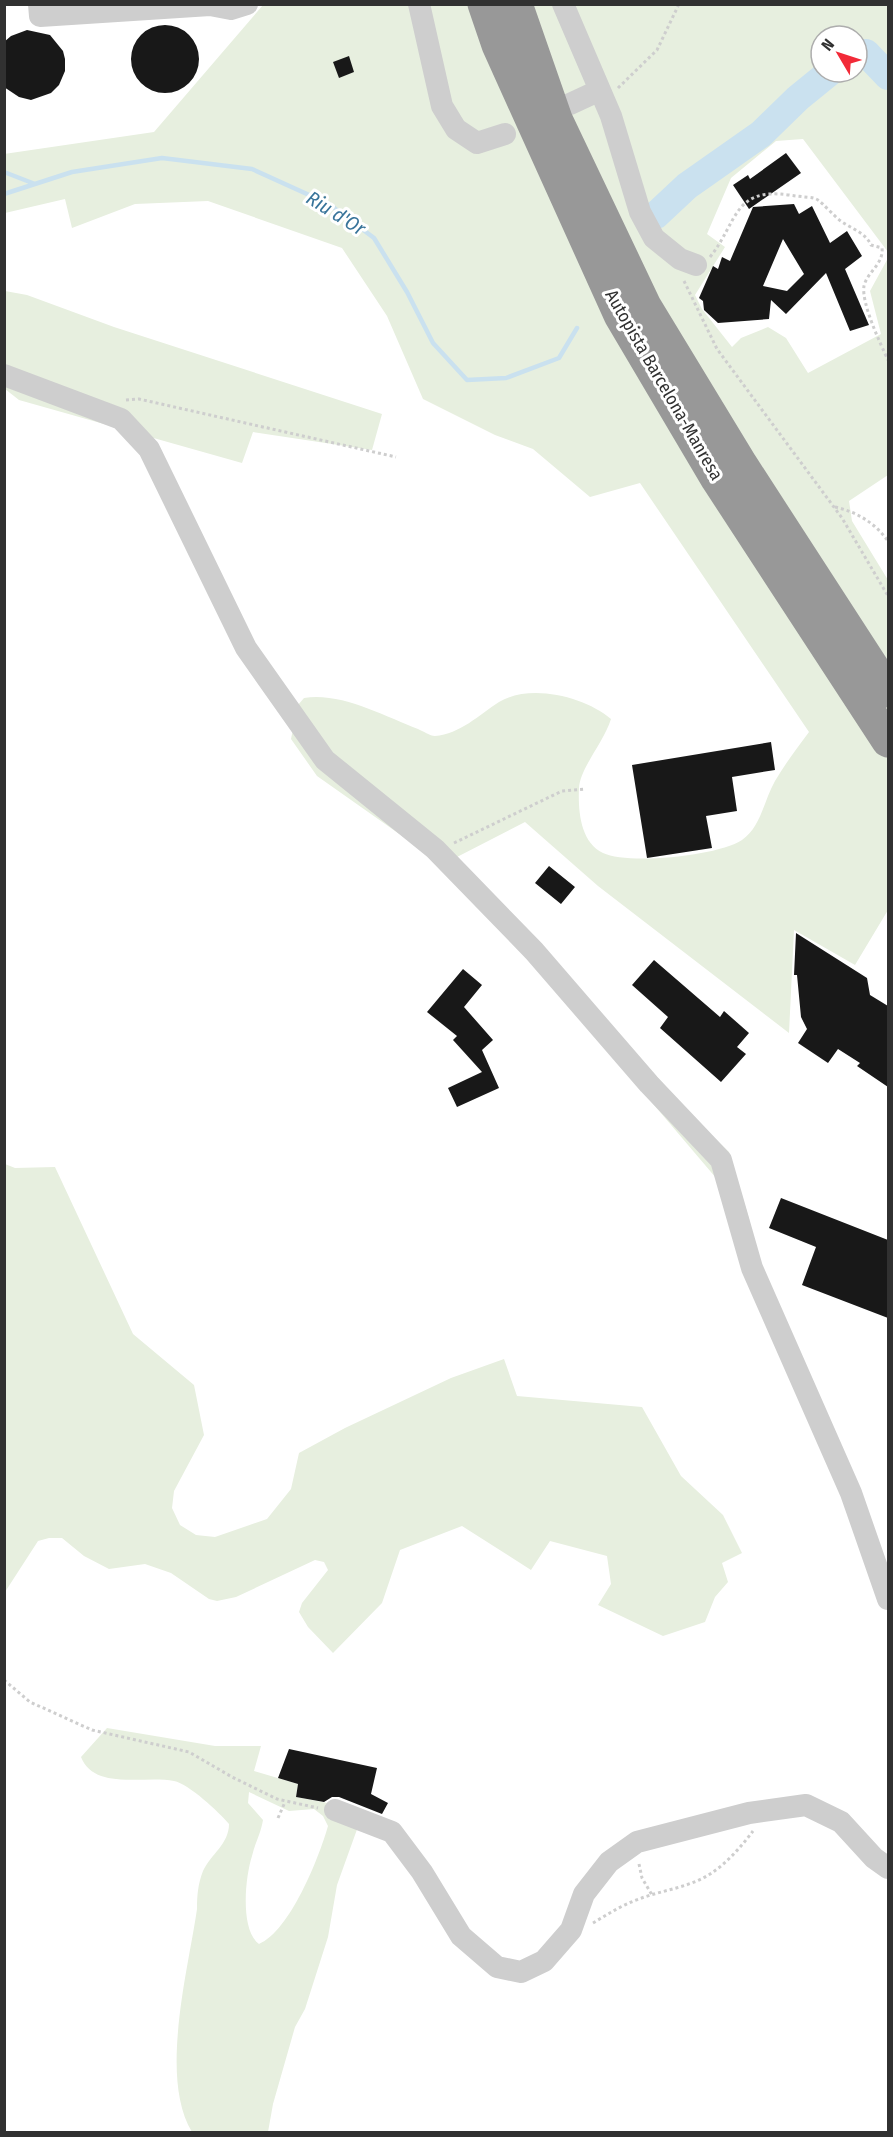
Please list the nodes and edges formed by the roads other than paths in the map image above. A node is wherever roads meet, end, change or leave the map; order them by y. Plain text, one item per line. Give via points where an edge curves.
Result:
1 (39, 4) edge
2 (247, 4) edge
3 (419, 4) edge
4 (484, 4) edge
5 (516, 4) edge
6 (563, 4) edge
7 (210, 5) edge
8 (600, 96) junction
9 (570, 104) dead end
10 (505, 134) dead end
11 (688, 262) road end
12 (4, 375) edge
13 (888, 691) edge
14 (888, 741) edge
15 (888, 1599) edge
16 (335, 1810) road end
17 (888, 1868) edge

1 - 7 street via 39,16
2 - 7 street via 231,9
3 - 10 street via 442,106 456,129 477,143
4 - 14 highway, Autopista Barcelona-Manresa via 498,45 625,324 717,479
5 - 13 highway, Autopista Barcelona-Manresa via 556,119 645,306 741,464
6 - 8 street
8 - 9 street
8 - 11 street via 611,116 639,212 654,238
12 - 15 street via 121,420 149,449 246,648 325,760 435,849 534,951 721,1160 752,1268 850,1493
16 - 17 street via 392,1832 461,1936 498,1967 521,1972 544,1961 571,1930 584,1894 609,1862 642,1840 806,1805 841,1822

